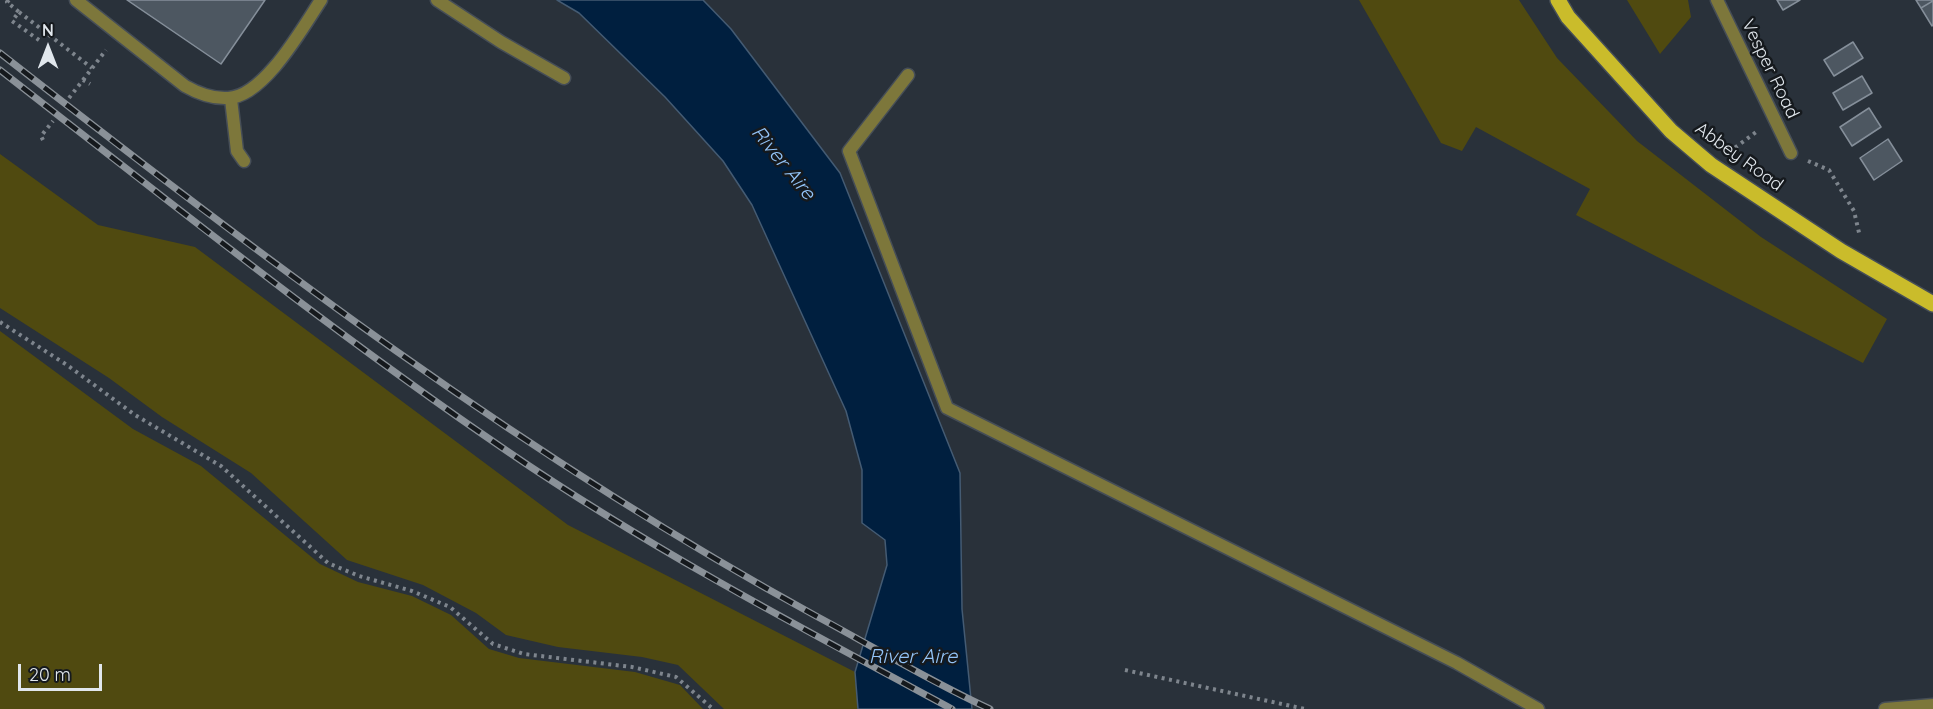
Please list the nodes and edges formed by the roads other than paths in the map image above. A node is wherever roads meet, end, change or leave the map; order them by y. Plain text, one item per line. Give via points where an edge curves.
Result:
1 (76, 0) edge
2 (321, 0) edge
3 (436, 0) edge
4 (1558, 0) edge
5 (1717, 0) edge
6 (908, 75) dead end
7 (564, 78) dead end
8 (231, 99) junction
9 (1791, 153) road end
10 (244, 161) dead end
11 (1933, 304) edge
12 (1933, 705) edge
13 (1538, 709) edge
14 (1885, 709) edge

1 - 8 street via 185,86 203,96
2 - 8 street via 260,82
3 - 7 street
4 - 11 main road, Abbey Road via 1568,17 1671,131 1711,165 1867,267
5 - 9 street, Vesper Road
6 - 13 street via 849,151 947,408 1457,663
8 - 10 street via 237,152
12 - 14 street

